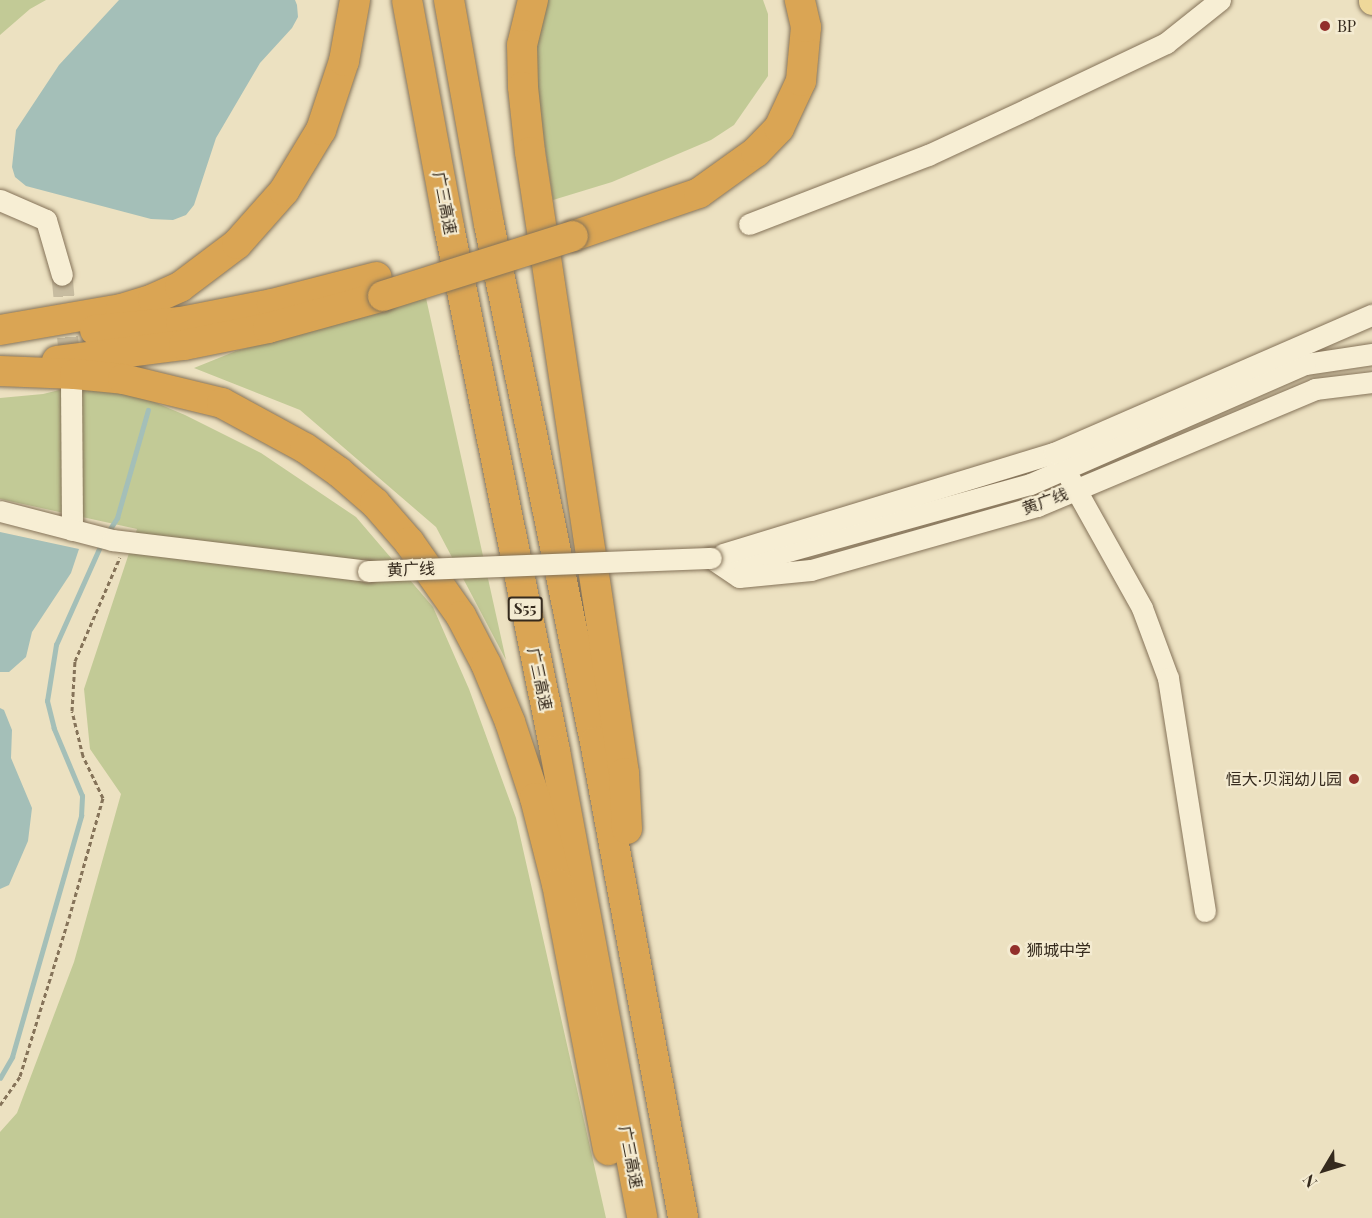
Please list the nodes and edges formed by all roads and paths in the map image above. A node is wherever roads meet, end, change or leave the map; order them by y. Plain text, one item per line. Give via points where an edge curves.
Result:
1 (355, 0) edge
2 (407, 0) edge
3 (448, 0) edge
4 (533, 0) edge
5 (780, 0) edge
6 (800, 0) edge
7 (1220, 0) edge
8 (0, 200) edge
9 (749, 224) dead end
10 (570, 226) junction
11 (62, 275) tunnel mouth
12 (382, 286) junction
13 (1372, 315) edge
14 (0, 332) edge
15 (1372, 354) edge
16 (0, 369) edge
17 (1372, 382) edge
18 (71, 383) tunnel mouth
19 (1059, 461) junction
20 (1076, 489) junction
21 (0, 511) edge
22 (72, 530) junction
23 (112, 539) junction
24 (711, 558) junction
25 (1205, 911) dead end
26 (636, 967) junction
27 (0, 1105) edge
28 (626, 1218) edge
29 (642, 1218) edge
30 (683, 1218) edge

1 - 14 highway via 344,61 321,130 284,191 237,244 180,286 153,299 121,309
2 - 29 highway, 广三高速 / S55
3 - 26 highway, S55
4 - 26 highway via 522,45 523,87 624,773
5 - 10 highway via 786,42 783,70 764,113 737,144 681,179
6 - 10 highway via 806,27 801,81 779,128 756,152 699,192
7 - 9 street via 1166,43 928,155
8 - 11 street via 46,220
10 - 12 highway
12 - 14 highway via 181,322 116,329
12 - 16 highway via 268,328 184,345
13 - 19 street
15 - 19 street, 黄广线 via 1305,364
16 - 28 highway via 123,379 222,403 296,443 339,472 375,503 437,579 486,664 535,798 557,884 615,1185
17 - 20 street, 黄广线 via 1315,389
18 - 22 street
19 - 20 street
19 - 24 street
20 - 24 street, 黄广线 via 1037,506 811,570 739,577
20 - 25 street via 1142,608 1168,678
21 - 22 street, 黄广线
22 - 23 street, 黄广线
23 - 24 street, 黄广线, bridge via 368,571
23 - 27 path via 75,661 72,711 83,756 103,798 20,1076
26 - 30 highway, S55

